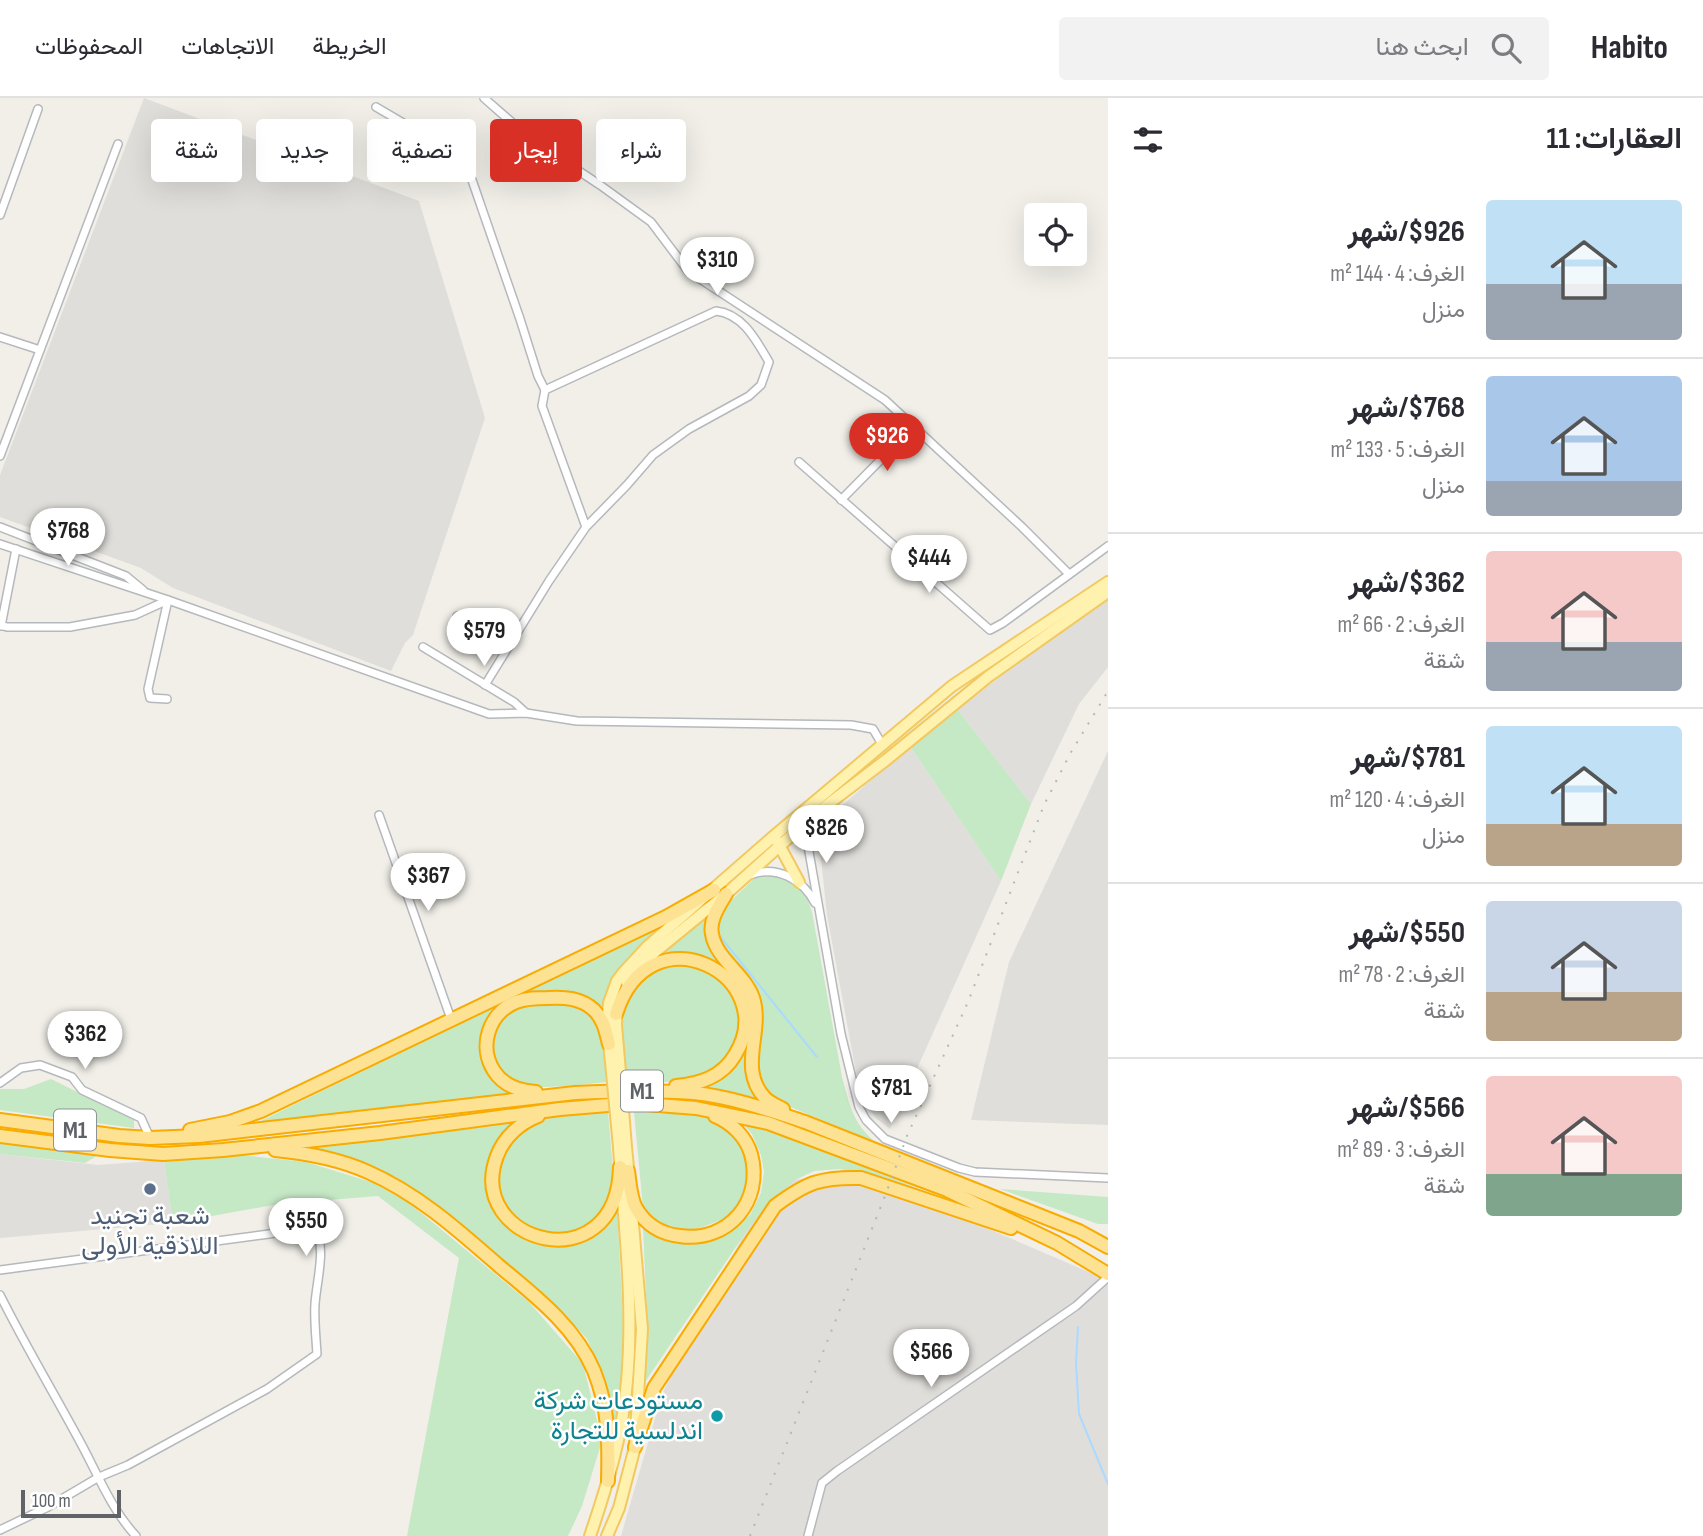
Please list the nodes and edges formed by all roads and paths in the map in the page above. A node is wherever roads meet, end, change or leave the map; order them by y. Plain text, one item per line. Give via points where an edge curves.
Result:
1 (484, 98) edge
2 (376, 107) dead end
3 (38, 109) dead end
4 (118, 144) dead end
5 (0, 180) edge
6 (11, 185) junction
7 (0, 215) edge
8 (0, 337) edge
9 (40, 351) junction
10 (545, 390) junction
11 (913, 427) junction
12 (0, 456) edge
13 (799, 463) dead end
14 (841, 500) junction
15 (0, 527) edge
16 (586, 527) junction
17 (0, 544) edge
18 (1108, 546) edge
19 (16, 549) junction
20 (1069, 574) junction
21 (1108, 582) edge
22 (145, 592) junction
23 (1108, 592) edge
24 (168, 600) junction
25 (457, 616) dead end
26 (1, 625) edge
27 (424, 647) dead end
28 (508, 647) junction
29 (485, 685) junction
30 (167, 699) dead end
31 (526, 713) junction
32 (883, 746) junction
33 (379, 815) dead end
34 (814, 815) junction
35 (777, 841) junction
36 (743, 878) junction
37 (799, 882) junction
38 (720, 892) junction
39 (820, 913) junction
40 (616, 1014) junction
41 (451, 1020) junction
42 (609, 1044) junction
43 (615, 1061) junction
44 (0, 1083) edge
45 (629, 1090) junction
46 (575, 1093) junction
47 (696, 1108) junction
48 (560, 1109) junction
49 (0, 1120) edge
50 (805, 1122) junction
51 (0, 1136) edge
52 (150, 1138) junction
53 (223, 1150) junction
54 (624, 1169) junction
55 (1108, 1178) edge
56 (1035, 1234) junction
57 (1108, 1236) edge
58 (1090, 1237) junction
59 (1108, 1247) edge
60 (0, 1270) edge
61 (1108, 1275) edge
62 (0, 1295) edge
63 (635, 1447) junction
64 (99, 1477) junction
65 (608, 1481) junction
66 (0, 1530) edge
67 (136, 1536) edge
68 (590, 1536) edge
69 (607, 1536) edge
70 (808, 1536) edge

1 - 11 street via 532,140 651,222 688,271 885,400
2 - 10 street via 456,154 472,180
3 - 6 street
4 - 9 street
5 - 6 street
6 - 7 street
8 - 9 street
9 - 12 street
10 - 16 street via 542,406
10 - 16 street via 716,311 726,312 747,327 769,362 761,385 749,396 653,455
11 - 14 street
11 - 20 street
13 - 14 street
14 - 20 street via 990,630
15 - 22 street via 126,576
16 - 28 street
17 - 19 street
18 - 20 street
19 - 22 street
19 - 26 street
21 - 32 main road via 952,686
22 - 24 street
23 - 34 main road via 989,676
24 - 26 street via 135,615 70,627
24 - 30 street via 148,690 150,698
24 - 31 street via 489,714
25 - 28 street
27 - 29 street
28 - 29 street
29 - 31 street
31 - 32 street via 576,721 851,725 873,729
32 - 35 main road
33 - 41 street
34 - 35 main road
34 - 39 street via 808,846
35 - 36 main road
35 - 37 main road
35 - 38 main road
36 - 37 street via 779,873
36 - 38 main road
37 - 39 street
38 - 40 main road via 637,970 621,994
38 - 41 highway
38 - 42 main road via 648,946 623,973 609,1003
38 - 50 highway via 712,934 716,947 752,996 756,1014 751,1069 756,1084 766,1099
39 - 55 street via 859,1107 885,1139 975,1172
40 - 43 main road
40 - 45 highway via 629,985 643,971 680,959 700,961 717,970 732,984 744,1010 742,1040 734,1058 712,1078 694,1085
41 - 52 highway via 261,1111
42 - 43 main road
42 - 46 highway via 599,1016 568,998 516,1002 494,1020 486,1041 488,1056 503,1081 524,1091
43 - 54 main road, bridge
44 - 52 street via 21,1069 40,1065 72,1077 82,1090 141,1118
45 - 46 highway, M1
45 - 50 highway, M1 via 696,1094
46 - 52 highway, M1
47 - 48 highway, M1 via 632,1103
47 - 54 highway via 726,1120 750,1151 752,1188 742,1212 733,1220 713,1234 699,1237 658,1230 636,1207
47 - 56 highway, M1 via 803,1135 947,1190
48 - 53 highway, M1
48 - 54 highway via 526,1121 498,1152 494,1191 513,1223 546,1240 586,1233 603,1220 614,1203
49 - 52 highway, M1
50 - 58 highway, M1
51 - 53 highway, M1 via 163,1154
53 - 65 highway via 276,1150 347,1164 398,1187 447,1220 540,1301 586,1354 606,1413
54 - 63 main road via 642,1329
54 - 65 main road via 630,1336 620,1434
56 - 61 highway, M1
56 - 63 highway via 861,1178 812,1182 793,1192 775,1206 654,1388
57 - 58 highway
58 - 59 highway, M1
60 - 64 street via 269,1234 307,1221 314,1223 321,1242 315,1306 317,1354 267,1389
61 - 70 street via 1076,1306 822,1483
62 - 64 street
63 - 69 main road
64 - 66 street
64 - 67 street
65 - 68 main road

